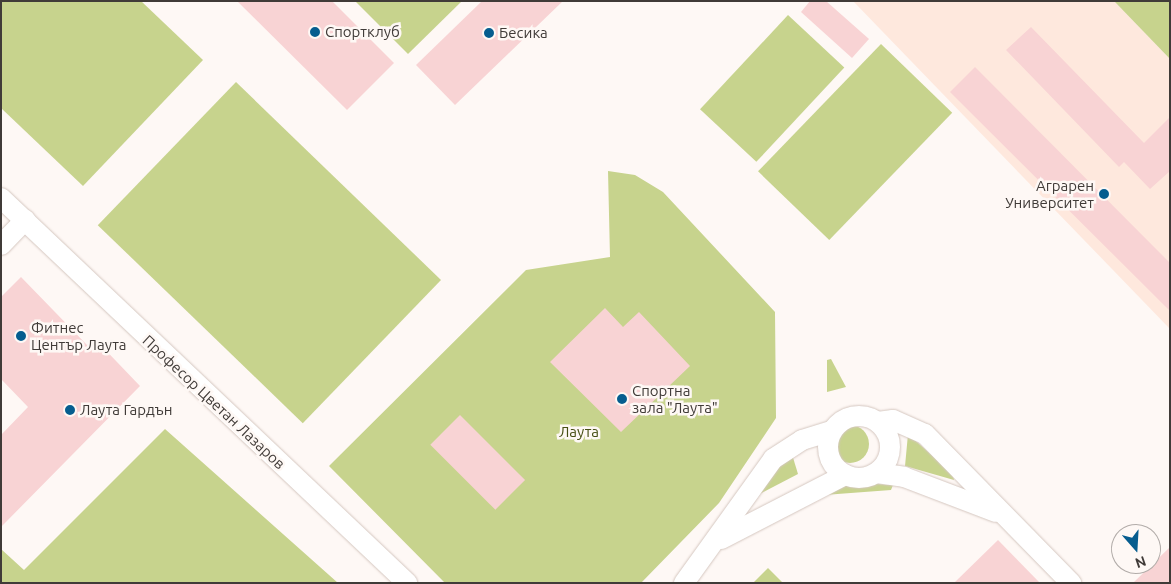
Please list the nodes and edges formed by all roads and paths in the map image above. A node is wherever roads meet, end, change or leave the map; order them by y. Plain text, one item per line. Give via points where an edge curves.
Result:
1 (1, 198) edge
2 (25, 220) junction
3 (1, 245) edge
4 (878, 422) junction
5 (832, 431) junction
6 (877, 473) junction
7 (845, 475) junction
8 (1000, 514) junction
9 (719, 540) junction
10 (408, 583) edge
11 (684, 583) edge
12 (1071, 583) edge

1 - 2 street, Професор Цветан Лазаров
2 - 3 street
2 - 10 street, Професор Цветан Лазаров
4 - 5 street via 856,415
4 - 6 street via 891,448
4 - 8 street via 893,420 925,434
5 - 7 street via 828,456
5 - 9 street via 802,440 773,459
6 - 7 street via 861,478
6 - 8 street via 904,477
7 - 9 street
8 - 12 street
9 - 11 street

